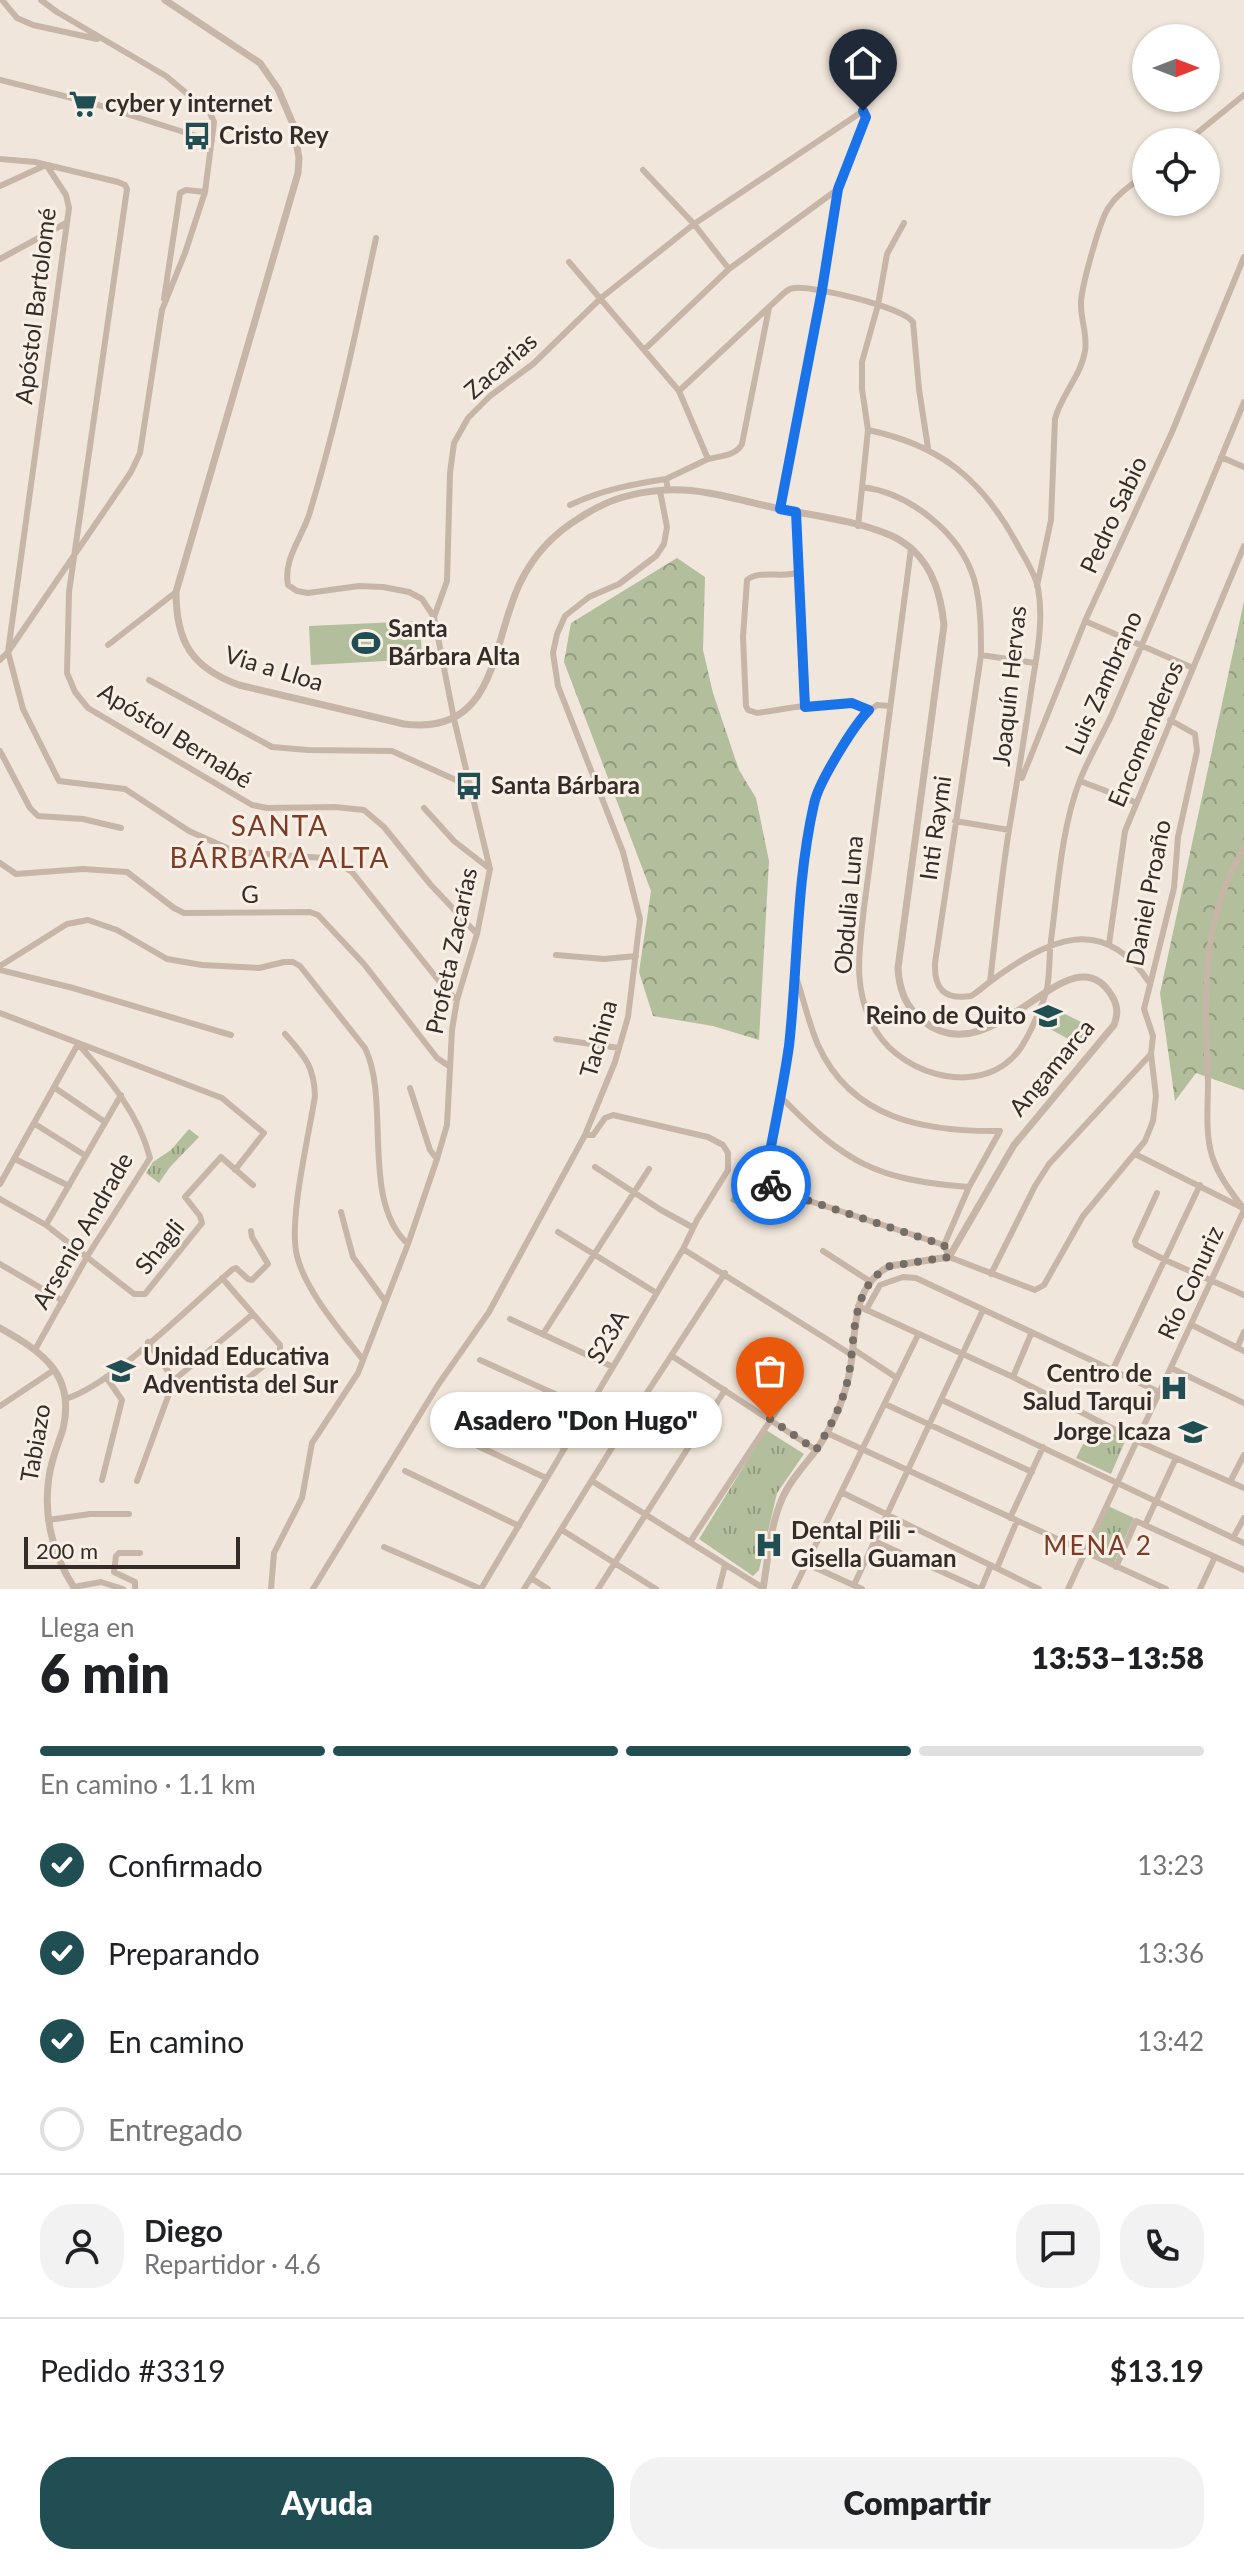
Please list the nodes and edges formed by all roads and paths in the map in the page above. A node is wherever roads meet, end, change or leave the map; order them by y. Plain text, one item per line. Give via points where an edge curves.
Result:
1 (2, 0) edge
2 (41, 0) edge
3 (165, 0) edge
4 (105, 40) junction
5 (0, 80) edge
6 (1244, 95) edge
7 (1203, 128) edge
8 (212, 141) junction
9 (0, 159) edge
10 (46, 165) junction
11 (643, 170) dead end
12 (1132, 185) edge
13 (0, 186) edge
14 (838, 189) junction
15 (205, 192) junction
16 (66, 223) junction
17 (904, 223) dead end
18 (694, 224) junction
19 (376, 238) dead end
20 (1244, 257) edge
21 (0, 259) edge
22 (569, 262) dead end
23 (1242, 268) edge
24 (729, 269) junction
25 (822, 290) junction
26 (601, 298) junction
27 (878, 305) junction
28 (769, 308) junction
29 (162, 310) junction
30 (645, 349) junction
31 (679, 391) junction
32 (1244, 402) edge
33 (868, 430) junction
34 (928, 448) junction
35 (1221, 457) junction
36 (708, 459) junction
37 (1244, 467) edge
38 (666, 479) junction
39 (862, 487) junction
40 (664, 490) junction
41 (570, 505) dead end
42 (780, 509) junction
43 (796, 512) junction
44 (858, 526) junction
45 (1244, 546) edge
46 (911, 549) junction
47 (72, 555) junction
48 (799, 572) junction
49 (1037, 586) junction
50 (176, 592) junction
51 (434, 617) junction
52 (1085, 621) junction
53 (108, 645) dead end
54 (1140, 646) junction
55 (8, 652) junction
56 (981, 655) junction
57 (0, 660) edge
58 (1035, 663) junction
59 (1193, 668) junction
60 (149, 680) dead end
61 (890, 706) junction
62 (805, 707) junction
63 (869, 710) junction
64 (454, 719) junction
65 (1170, 720) junction
66 (0, 751) edge
67 (1080, 781) junction
68 (469, 786) junction
69 (1017, 789) junction
70 (1135, 802) junction
71 (424, 808) dead end
72 (955, 821) junction
73 (121, 828) dead end
74 (1009, 830) junction
75 (1244, 848) edge
76 (0, 863) edge
77 (490, 869) junction
78 (477, 934) junction
79 (1051, 943) junction
80 (1109, 944) junction
81 (556, 955) dead end
82 (636, 956) junction
83 (0, 968) edge
84 (796, 977) junction
85 (990, 982) junction
86 (1149, 982) junction
87 (1047, 991) junction
88 (457, 1000) junction
89 (3, 1015) edge
90 (0, 1025) edge
91 (285, 1034) dead end
92 (231, 1035) dead end
93 (556, 1039) dead end
94 (78, 1044) junction
95 (619, 1048) junction
96 (1151, 1054) junction
97 (449, 1066) junction
98 (55, 1088) junction
99 (410, 1088) dead end
100 (121, 1095) junction
101 (781, 1097) junction
102 (105, 1122) junction
103 (35, 1124) junction
104 (585, 1135) junction
105 (1135, 1154) junction
106 (86, 1156) junction
107 (15, 1159) junction
108 (437, 1159) junction
109 (595, 1167) dead end
110 (649, 1169) dead end
111 (235, 1170) junction
112 (0, 1184) edge
113 (253, 1185) dead end
114 (1200, 1185) junction
115 (69, 1186) junction
116 (969, 1187) junction
117 (634, 1191) junction
118 (1157, 1193) dead end
119 (0, 1199) edge
120 (1244, 1209) edge
121 (341, 1212) dead end
122 (46, 1225) junction
123 (692, 1227) junction
124 (251, 1231) dead end
125 (558, 1232) dead end
126 (408, 1244) junction
127 (944, 1245) junction
128 (683, 1249) junction
129 (823, 1251) dead end
130 (88, 1255) junction
131 (593, 1256) junction
132 (949, 1257) junction
133 (1165, 1260) junction
134 (0, 1264) edge
135 (725, 1273) junction
136 (991, 1274) junction
137 (222, 1278) junction
138 (1212, 1281) junction
139 (871, 1282) junction
140 (655, 1292) junction
141 (1244, 1295) edge
142 (63, 1301) junction
143 (385, 1301) junction
144 (858, 1306) junction
145 (866, 1310) junction
146 (983, 1310) junction
147 (253, 1314) junction
148 (510, 1319) dead end
149 (1192, 1325) junction
150 (0, 1328) edge
151 (1244, 1332) edge
152 (543, 1334) junction
153 (1031, 1334) junction
154 (918, 1335) junction
155 (148, 1342) junction
156 (36, 1348) junction
157 (1241, 1350) edge
158 (852, 1352) junction
159 (963, 1354) junction
160 (672, 1356) junction
161 (363, 1360) junction
162 (480, 1360) dead end
163 (611, 1366) junction
164 (1171, 1368) junction
165 (1113, 1369) junction
166 (54, 1370) junction
167 (106, 1377) junction
168 (1013, 1377) junction
169 (897, 1378) junction
170 (174, 1380) junction
171 (795, 1383) dead end
172 (725, 1390) junction
173 (1159, 1392) junction
174 (65, 1399) junction
175 (592, 1400) junction
176 (942, 1400) junction
177 (464, 1402) dead end
178 (1244, 1403) edge
179 (885, 1404) junction
180 (0, 1406) edge
181 (586, 1408) junction
182 (770, 1419) junction
183 (628, 1422) junction
184 (930, 1424) junction
185 (446, 1431) dead end
186 (827, 1433) junction
187 (1137, 1441) junction
188 (564, 1447) junction
189 (1043, 1447) junction
190 (863, 1449) junction
191 (816, 1450) junction
192 (1244, 1455) edge
193 (1176, 1458) junction
194 (908, 1468) junction
195 (405, 1471) dead end
196 (1032, 1472) junction
197 (546, 1478) junction
198 (102, 1480) dead end
199 (137, 1481) dead end
200 (592, 1481) junction
201 (1118, 1482) junction
202 (1230, 1482) junction
203 (1244, 1488) edge
204 (843, 1493) junction
205 (1157, 1501) junction
206 (129, 1514) dead end
207 (645, 1514) junction
208 (887, 1514) junction
209 (1244, 1518) edge
210 (1014, 1519) junction
211 (48, 1520) junction
212 (1145, 1525) junction
213 (519, 1526) junction
214 (562, 1530) junction
215 (1233, 1538) junction
216 (874, 1541) junction
217 (690, 1542) junction
218 (1244, 1543) edge
219 (384, 1547) dead end
220 (1084, 1552) junction
221 (140, 1553) dead end
222 (1215, 1557) junction
223 (616, 1562) junction
224 (807, 1564) junction
225 (725, 1565) junction
226 (994, 1566) junction
227 (1116, 1567) junction
228 (1244, 1570) edge
229 (531, 1578) junction
230 (854, 1585) junction
231 (74, 1588) edge
232 (763, 1588) edge
233 (123, 1589) edge
234 (135, 1589) edge
235 (271, 1589) edge
236 (313, 1589) edge
237 (481, 1589) edge
238 (524, 1589) edge
239 (548, 1589) edge
240 (598, 1589) edge
241 (656, 1589) edge
242 (719, 1589) edge
243 (794, 1589) edge
244 (862, 1589) edge
245 (980, 1589) edge
246 (1039, 1589) edge
247 (1068, 1589) edge
248 (1166, 1589) edge
249 (1200, 1589) edge

1 - 4 street via 17,18 33,25
2 - 4 street
3 - 50 street, Via a Lloa via 260,63 287,106 299,158
4 - 8 street via 166,76 210,113
5 - 8 street
6 - 7 street
8 - 15 street
9 - 10 street
10 - 13 street
10 - 16 street, Apóstol Bartolomé via 66,195
10 - 47 street, Apóstol Bernabé via 125,185 126,196
11 - 18 street
12 - 49 street via 1106,210 1081,302 1086,350 1055,419 1050,528
14 - 18 street, Zacarias via 864,112
14 - 24 street
14 - 25 street
15 - 29 street
15 - 29 street via 180,193
16 - 21 street
16 - 55 street, Apóstol Bartolomé
17 - 27 street via 887,254
18 - 24 street
18 - 26 street, Zacarias
19 - 51 street via 350,362 308,518 286,575 288,585 308,593 359,586 409,592 422,599
20 - 23 street, Pedro Sabio
22 - 26 street
23 - 52 street, Pedro Sabio
24 - 30 street
25 - 27 street
25 - 28 street via 789,289
25 - 42 street
26 - 30 street
26 - 51 street, Zacarias via 533,364 490,396 468,418 454,443 447,581
27 - 33 street via 861,375
27 - 34 street via 909,316 915,331
28 - 31 street
28 - 36 street via 742,444 739,451
29 - 47 street via 140,453
30 - 31 street
31 - 36 street
32 - 35 street, Luis Zambrano
33 - 34 street, Joaquín Hervas
33 - 39 street
34 - 49 street, Joaquín Hervas via 984,494 1007,525
35 - 37 street
35 - 54 street, Luis Zambrano
36 - 38 street
38 - 40 street
38 - 41 street via 599,491
39 - 44 street
39 - 56 street, Inti Raymi via 925,514 960,550 974,579
40 - 42 street
40 - 64 street via 607,502 548,542 519,584 483,688 469,709
40 - 82 street, Tachina via 667,527 656,556 565,616 553,653 558,686 623,852 640,919
42 - 43 street
43 - 44 street
43 - 48 street
44 - 46 street, Angamarca via 892,536
45 - 59 street, Encomenderos
46 - 61 street, Obdulia Luna
46 - 87 street, Angamarca via 935,581 944,625 898,968 901,990 926,1024 961,1035 990,1028
47 - 55 street
47 - 78 street, Apóstol Bernabé via 67,673 88,708 252,805 364,810
48 - 62 street
48 - 62 street via 784,577 752,575 747,580 745,702 757,713
49 - 58 street, Joaquín Hervas
50 - 53 street
50 - 64 street, Via a Lloa via 183,642 221,678 404,724
51 - 64 street, Profeta Zacarías
52 - 54 street
52 - 69 street, Pedro Sabio
54 - 59 street
54 - 67 street, Luis Zambrano
55 - 57 street
55 - 88 street, Apóstol Bartolomé via 23,709 59,781 125,789 189,831 236,852 324,858 339,864 352,872
56 - 58 street
56 - 72 street, Inti Raymi
58 - 69 street, Joaquín Hervas
59 - 65 street, Encomenderos
60 - 68 street via 272,747 392,751
61 - 63 street
61 - 87 street, Obdulia Luna via 858,966 863,1002 878,1034 895,1052 931,1072 953,1079 979,1077 1005,1066 1021,1048
62 - 63 street via 852,703
63 - 84 street via 850,732 814,800 799,905
64 - 68 street, Profeta Zacarías
65 - 70 street, Encomenderos
65 - 86 street, Daniel Proaño via 1195,734 1197,751 1178,837 1174,888
66 - 73 street via 38,816
67 - 70 street
67 - 79 street, Luis Zambrano
68 - 77 street, Profeta Zacarías
69 - 74 street, Joaquín Hervas
70 - 80 street, Encomenderos via 1125,831
71 - 77 street
72 - 74 street
72 - 85 street, Inti Raymi via 935,977 939,987 958,998 971,996
74 - 85 street, Joaquín Hervas
75 - 120 street via 1229,873 1207,953 1205,982 1209,1145 1221,1179
76 - 97 street, G via 16,874 127,872 184,913 318,915
77 - 78 street, Profeta Zacarías
78 - 88 street, Profeta Zacarías
79 - 80 street, Inti Raymi via 1084,938
79 - 85 street, Inti Raymi
79 - 87 street, Luis Zambrano
80 - 86 street via 1133,961
81 - 82 street
82 - 95 street, Tachina
83 - 92 street
83 - 126 street via 77,920 117,930 167,959 259,968 293,962 300,966 372,1062 376,1143 389,1220
84 - 101 street
84 - 116 street via 827,1061 873,1106 920,1126 1000,1131
86 - 96 street, Daniel Proaño via 1144,1009 1153,1036
87 - 132 street, Angamarca via 1074,978 1095,980 1116,1003 1116,1020 1014,1145
88 - 97 street, Profeta Zacarías
89 - 90 street
89 - 94 street, Arsenio Andrade
91 - 161 street via 315,1077 296,1253 323,1306
93 - 95 street
94 - 98 street
94 - 100 street, Arsenio Andrade
94 - 111 street via 222,1098 264,1133
95 - 104 street, Tachina
96 - 105 street, Daniel Proaño via 1153,1121
96 - 136 street via 1049,1164
97 - 108 street, Profeta Zacarías via 447,1125
98 - 102 street
98 - 103 street
99 - 108 street
100 - 102 street
100 - 130 street, Arsenio Andrade via 150,1158
101 - 116 street via 833,1146 874,1170 895,1178
101 - 127 street via 766,1172 772,1186
102 - 106 street
103 - 106 street
103 - 107 street
104 - 123 street, S23A via 593,1135 609,1116 708,1137 723,1145 728,1170
104 - 236 street, Tachina via 489,1312
105 - 114 street
105 - 136 street, Daniel Proaño via 1083,1216 1044,1285 1035,1290
106 - 115 street
107 - 112 street
107 - 115 street
108 - 126 street, Profeta Zacarías
109 - 117 street
110 - 117 street
111 - 113 street
111 - 130 street, Shagli via 221,1157 186,1195 202,1223 145,1294 134,1294
114 - 120 street
114 - 133 street
115 - 122 street
116 - 127 street
117 - 123 street
117 - 131 street
118 - 133 street via 1135,1243
119 - 122 street, Shagli
120 - 138 street, Río Conuriz
121 - 143 street via 353,1257
122 - 130 street, Shagli
123 - 128 street, S23A
124 - 137 street via 268,1264 252,1280 236,1268
125 - 131 street
126 - 143 street, Profeta Zacarías
127 - 132 street
128 - 135 street
128 - 140 street, S23A
129 - 139 street
130 - 142 street, Arsenio Andrade
131 - 140 street
131 - 152 street
132 - 136 street
132 - 139 street via 890,1266
133 - 138 street
133 - 165 street
134 - 142 street
135 - 158 street
135 - 160 street
137 - 147 street
137 - 155 street
138 - 141 street
138 - 149 street, Río Conuriz
139 - 144 street
140 - 163 street, S23A
142 - 156 street, Arsenio Andrade
143 - 161 street, Profeta Zacarías
144 - 145 street
144 - 158 street
145 - 146 street via 880,1285 903,1277 916,1278
145 - 154 street
146 - 153 street
146 - 159 street
147 - 170 street
147 - 170 street via 282,1349 224,1392 188,1389
148 - 152 street
149 - 157 street
149 - 164 street, Río Conuriz
150 - 156 street, Tabiazo
151 - 157 street
152 - 163 street
153 - 165 street
153 - 168 street
154 - 159 street
154 - 169 street
155 - 167 street
155 - 170 street
156 - 166 street, Tabiazo
158 - 169 street
158 - 186 street via 843,1396
159 - 168 street
159 - 176 street
160 - 172 street
160 - 183 street
161 - 235 street, Profeta Zacarías via 312,1443 302,1498 274,1553
162 - 181 street
163 - 175 street, S23A
164 - 173 street, Río Conuriz
164 - 178 street
165 - 173 street
166 - 174 street, Tabiazo
166 - 180 street
167 - 174 street
167 - 198 street via 122,1400
168 - 187 street
169 - 179 street
170 - 199 street
171 - 182 street
172 - 182 street
172 - 207 street
173 - 187 street, Río Conuriz
174 - 211 street, Tabiazo via 65,1419 49,1474
175 - 181 street, S23A
175 - 183 street
176 - 184 street
176 - 189 street
177 - 188 street
179 - 184 street
179 - 190 street
181 - 188 street, S23A
182 - 191 street
182 - 217 street
183 - 200 street
184 - 194 street
184 - 196 street
185 - 197 street
186 - 190 street
186 - 191 street
187 - 193 street
187 - 201 street, Río Conuriz
188 - 197 street, S23A
189 - 196 street
189 - 201 street
190 - 194 street
190 - 204 street
191 - 232 street via 781,1502
192 - 202 street
193 - 202 street
193 - 205 street
194 - 208 street
194 - 210 street
195 - 213 street
196 - 210 street
197 - 213 street, S23A
200 - 207 street
200 - 214 street
201 - 205 street
201 - 220 street, Río Conuriz
202 - 203 street
204 - 208 street
204 - 224 street
205 - 212 street
205 - 215 street
206 - 211 street
207 - 217 street
207 - 223 street
208 - 216 street
208 - 226 street
209 - 215 street
210 - 220 street
210 - 226 street
211 - 231 street, Tabiazo via 59,1560
212 - 222 street
212 - 227 street via 1136,1521
213 - 237 street, S23A
214 - 223 street
214 - 229 street
215 - 218 street
216 - 230 street
216 - 245 street
217 - 225 street
219 - 237 street
220 - 227 street
220 - 247 street, Río Conuriz
221 - 234 street via 116,1556 114,1572 135,1582
222 - 228 street
222 - 249 street
223 - 240 street
223 - 241 street
224 - 230 street
224 - 243 street
225 - 232 street
225 - 242 street
226 - 245 street
226 - 246 street
227 - 248 street
229 - 238 street
229 - 239 street
230 - 244 street
231 - 233 street via 101,1582

